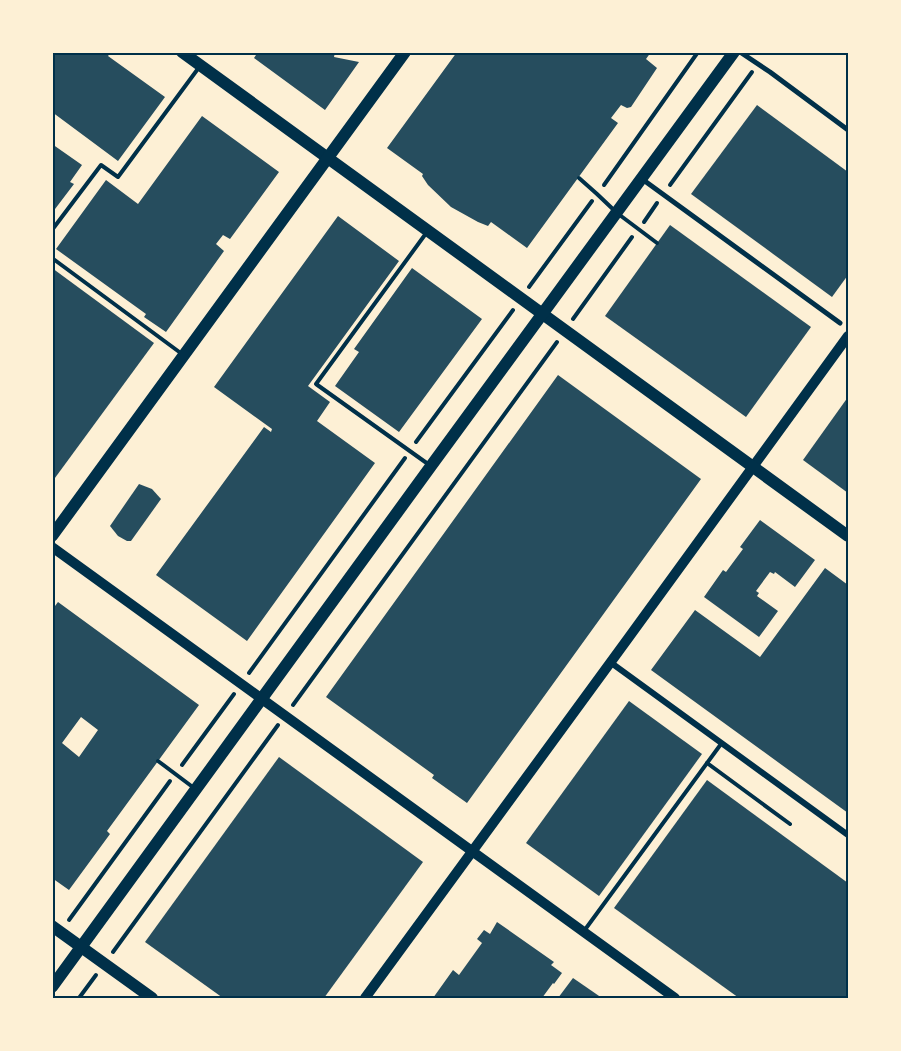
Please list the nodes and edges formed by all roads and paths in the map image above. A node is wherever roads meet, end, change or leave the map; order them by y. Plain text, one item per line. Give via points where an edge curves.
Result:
1 (182, 52) edge
2 (405, 52) edge
3 (699, 52) edge
4 (734, 52) edge
5 (740, 52) edge
6 (200, 66) junction
7 (849, 130) edge
8 (328, 159) junction
9 (579, 178) dead end
10 (642, 179) junction
11 (597, 194) junction
12 (617, 213) junction
13 (52, 230) edge
14 (428, 231) junction
15 (657, 243) dead end
16 (52, 258) edge
17 (550, 258) dead end
18 (543, 314) junction
19 (840, 323) dead end
20 (849, 336) edge
21 (492, 338) dead end
22 (184, 355) junction
23 (536, 370) dead end
24 (410, 451) junction
25 (431, 466) junction
26 (753, 467) junction
27 (52, 536) edge
28 (849, 536) edge
29 (52, 547) edge
30 (268, 647) dead end
31 (610, 662) junction
32 (316, 672) dead end
33 (262, 699) junction
34 (210, 726) dead end
35 (722, 743) junction
36 (254, 758) dead end
37 (158, 761) dead end
38 (707, 763) junction
39 (176, 774) junction
40 (196, 789) junction
41 (790, 824) dead end
42 (849, 835) edge
43 (472, 852) junction
44 (136, 921) dead end
45 (56, 929) edge
46 (583, 933) junction
47 (82, 948) junction
48 (52, 987) edge
49 (152, 999) edge
50 (365, 999) edge
51 (675, 999) edge

1 - 6 main road
2 - 8 main road
3 - 11 path
4 - 10 main road
5 - 7 street
6 - 8 main road
6 - 13 lane via 118,177 101,165
8 - 14 main road
8 - 22 main road
9 - 11 lane
10 - 12 main road
10 - 19 street
11 - 12 lane
11 - 17 path
12 - 15 lane
12 - 18 main road
14 - 18 main road
14 - 24 lane via 316,384
16 - 22 lane
18 - 25 main road
18 - 26 main road
20 - 26 street
21 - 24 path
22 - 27 main road
23 - 32 path
24 - 25 lane
24 - 30 path
25 - 33 main road
26 - 28 main road
26 - 31 street
29 - 33 street
31 - 35 street
31 - 43 street
33 - 40 main road
33 - 43 street
34 - 39 path
35 - 38 lane
35 - 42 street
36 - 44 path
37 - 39 lane
38 - 41 lane
38 - 46 lane
39 - 40 lane
39 - 45 path
40 - 47 main road
43 - 46 street
43 - 50 street
45 - 47 main road
46 - 51 street
47 - 48 main road
47 - 49 main road

